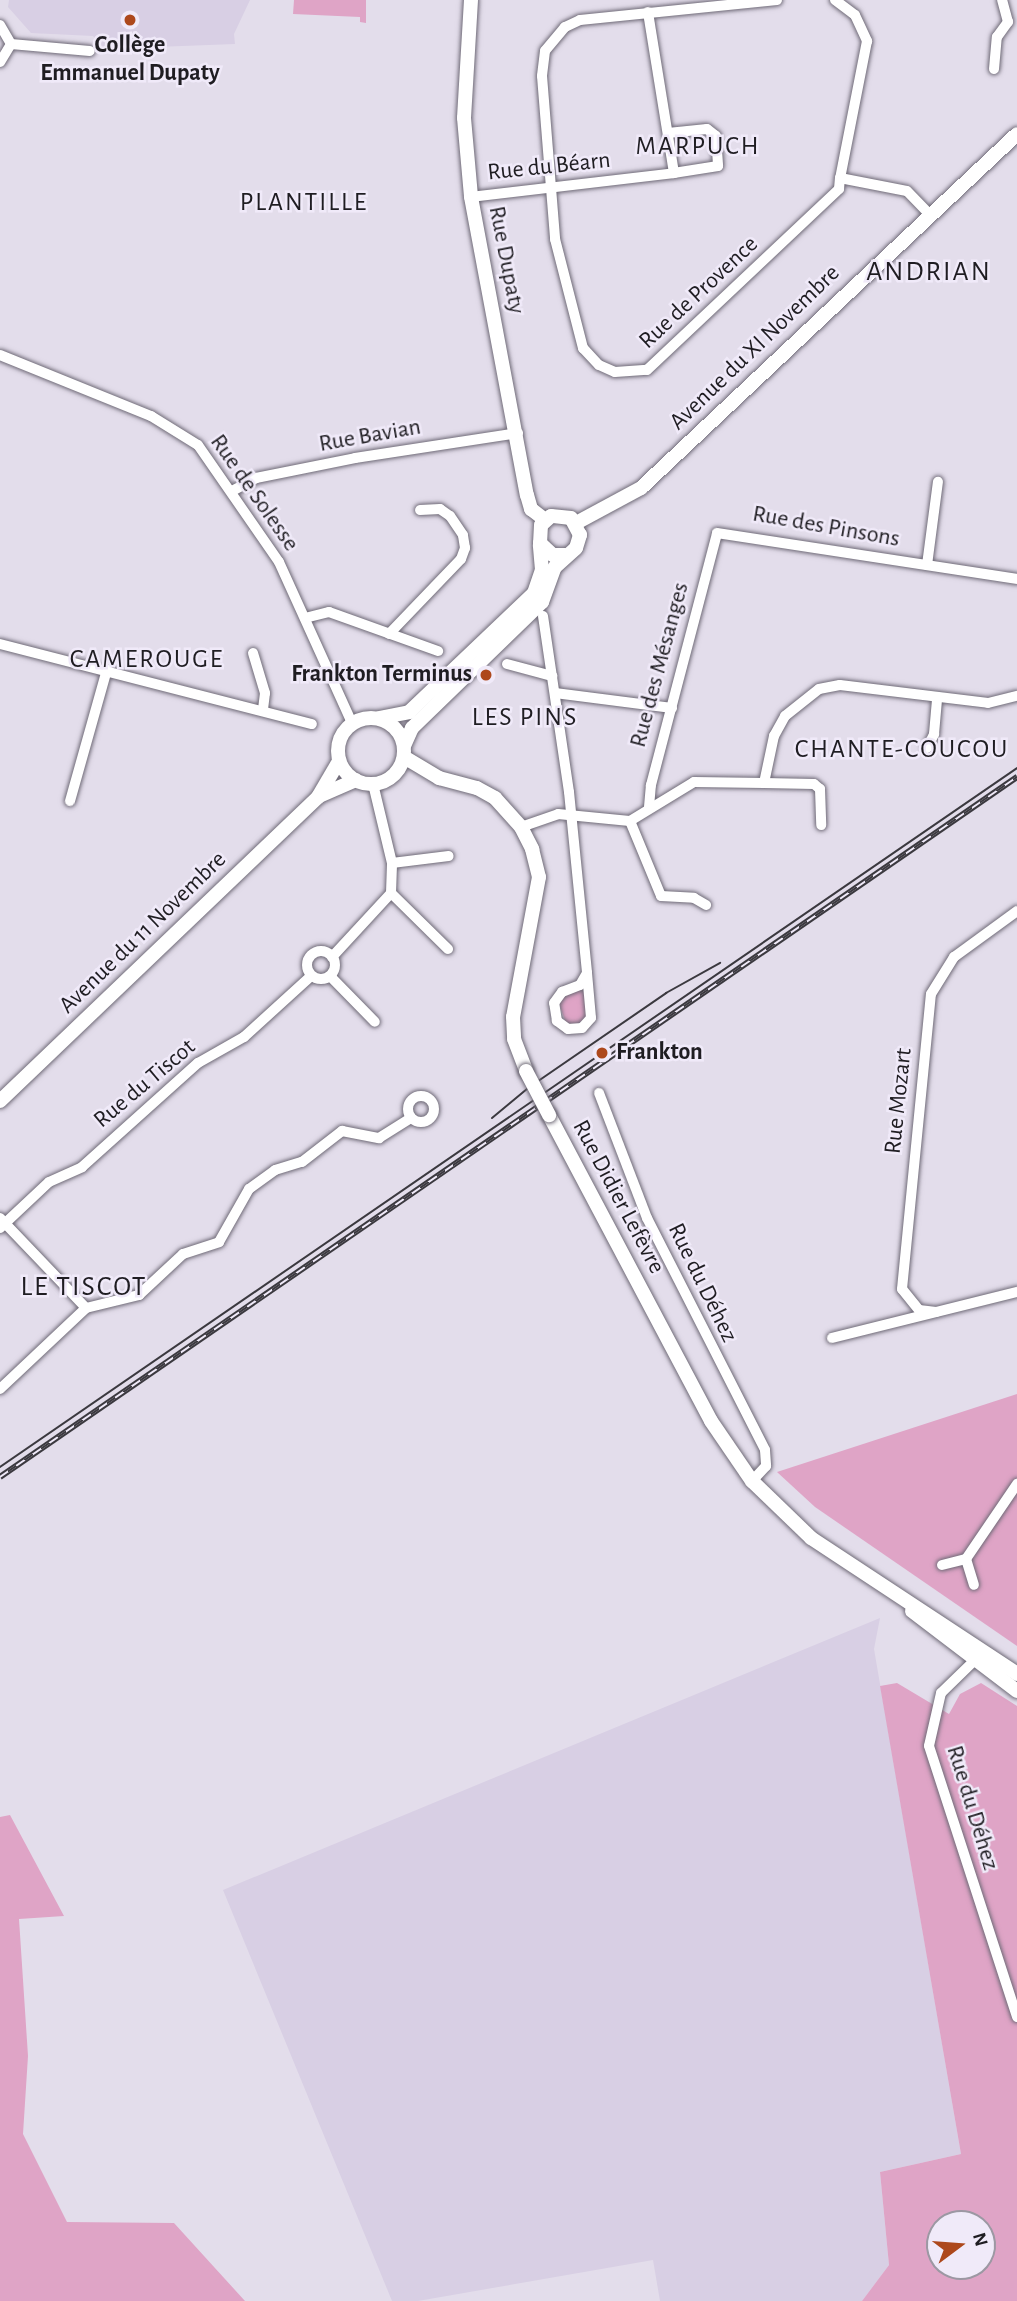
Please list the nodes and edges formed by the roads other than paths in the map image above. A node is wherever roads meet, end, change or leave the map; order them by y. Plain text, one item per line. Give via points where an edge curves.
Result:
1 (471, 0) edge
2 (777, 0) edge
3 (835, 0) edge
4 (1002, 0) edge
5 (648, 12) junction
6 (0, 25) edge
7 (11, 44) junction
8 (90, 51) dead end
9 (0, 62) edge
10 (994, 69) dead end
11 (668, 134) junction
12 (1017, 134) edge
13 (674, 173) junction
14 (840, 178) junction
15 (549, 190) junction
16 (471, 197) junction
17 (928, 213) junction
18 (0, 355) edge
19 (518, 433) junction
20 (939, 482) dead end
21 (232, 491) junction
22 (420, 510) dead end
23 (545, 520) junction
24 (576, 523) junction
25 (717, 533) joint
26 (540, 543) junction
27 (565, 555) junction
28 (927, 565) junction
29 (1017, 579) edge
30 (543, 616) dead end
31 (305, 618) junction
32 (389, 634) junction
33 (0, 644) edge
34 (438, 651) dead end
35 (253, 653) dead end
36 (507, 664) dead end
37 (107, 669) junction
38 (552, 676) junction
39 (555, 694) junction
40 (1017, 696) edge
41 (937, 697) junction
42 (672, 708) junction
43 (263, 709) junction
44 (379, 718) junction
45 (352, 723) junction
46 (312, 724) dead end
47 (927, 748) dead end
48 (404, 751) junction
49 (339, 761) junction
50 (393, 775) junction
51 (439, 778) junction
52 (356, 780) junction
53 (764, 783) junction
54 (373, 784) junction
55 (318, 797) junction
56 (70, 801) dead end
57 (649, 807) junction
58 (570, 815) junction
59 (630, 821) junction
60 (821, 825) dead end
61 (521, 827) junction
62 (449, 856) dead end
63 (392, 863) junction
64 (391, 893) junction
65 (706, 905) dead end
66 (1017, 911) edge
67 (448, 949) dead end
68 (332, 957) junction
69 (587, 973) junction
70 (311, 976) junction
71 (330, 976) junction
72 (375, 1021) dead end
73 (599, 1093) dead end
74 (0, 1101) edge
75 (411, 1118) dead end
76 (2, 1223) edge
77 (1017, 1292) edge
78 (86, 1308) junction
79 (936, 1312) junction
80 (832, 1338) dead end
81 (0, 1389) edge
82 (752, 1482) junction
83 (1017, 1484) edge
84 (966, 1559) junction
85 (942, 1565) dead end
86 (974, 1585) dead end
87 (901, 1601) junction
88 (971, 1659) junction
89 (1017, 1674) edge
90 (1017, 1682) edge
91 (1017, 1691) edge
92 (1017, 2017) edge

1 - 16 main road, Rue Dupaty via 464,118
2 - 5 street
3 - 14 street via 855,15 867,41
4 - 10 street via 1008,22 997,37
5 - 11 street
5 - 15 street, Rue de Provence via 580,20 565,27 545,51 542,76
6 - 7 street
7 - 8 street
7 - 9 street
11 - 13 street
11 - 13 street, Rue du Béarn via 707,129 716,136 718,166
12 - 17 main road, Avenue du XI Novembre
13 - 15 street, Rue du Béarn
14 - 15 street, Rue de Provence via 839,189 664,358 632,374 599,365 583,348 555,239
14 - 17 street via 906,191
15 - 16 street, Rue du Béarn via 523,188
16 - 19 main road, Rue Dupaty
17 - 24 main road, Avenue du XI Novembre via 641,488
18 - 21 street, Rue de Solesse via 167,424 198,445
19 - 21 street, Rue Bavian via 256,478
19 - 23 main road, Rue Dupaty via 528,503
20 - 28 street, Rue des Pinsons
21 - 31 street, Rue de Solesse via 279,562
22 - 32 street via 440,509 450,516 463,535 465,548 461,559
23 - 24 main road via 565,515
23 - 26 main road via 538,531
24 - 27 main road via 579,542
25 - 28 street, Rue des Pinsons
25 - 42 street, Rue des Mésanges
26 - 27 main road via 553,555
26 - 44 main road via 542,570 529,598 409,712
27 - 48 main road via 535,612 412,728
28 - 29 street, Rue des Pinsons
30 - 38 street
31 - 32 street via 329,612
31 - 45 street, Rue de Solesse
32 - 34 street
33 - 37 street
35 - 43 street via 265,693
36 - 38 street
37 - 43 street via 248,709
37 - 56 street
38 - 39 street
39 - 42 street
39 - 58 street
40 - 41 street via 988,703
41 - 47 street via 934,734
41 - 53 street via 840,685 819,690 785,716 774,736
42 - 57 street, Rue des Mésanges
43 - 46 street
44 - 45 main road
44 - 48 main road via 397,729
45 - 49 main road via 339,739
48 - 50 main road
48 - 51 main road, Rue Didier Lefèvre
49 - 52 main road
49 - 55 main road, Avenue du 11 Novembre
50 - 51 main road, Rue Didier Lefèvre
50 - 54 main road
51 - 61 main road, Rue Didier Lefèvre via 495,798
52 - 54 main road
52 - 55 main road, Avenue du 11 Novembre
53 - 57 street via 694,782
53 - 60 street via 814,784 820,789
54 - 63 street
55 - 74 main road, Avenue du 11 Novembre
57 - 59 street
58 - 59 street
58 - 61 street via 558,814
58 - 69 street
59 - 65 street via 661,896 694,898
61 - 82 main road, Rue Didier Lefèvre, bridge via 539,877 513,1017 514,1039 526,1071 711,1421
62 - 63 street
63 - 64 street
64 - 67 street
64 - 68 street, Rue du Tiscot
66 - 79 street, Rue Mozart via 954,957 931,994 902,1289 919,1310
68 - 70 street, Rue du Tiscot via 318,951 309,957
68 - 71 street via 335,967
69 - 69 street via 591,1018 582,1028 568,1029 557,1021 554,1003 562,992 580,985
70 - 71 street via 321,980
70 - 76 street, Rue du Tiscot via 244,1037 198,1063 82,1167 49,1182
71 - 72 street
73 - 82 street, Rue du Déhez via 647,1218 765,1450 766,1466
75 - 78 street via 379,1138 342,1131 302,1162 275,1170 249,1189 229,1233 219,1242 183,1254 138,1295
76 - 78 street
77 - 79 street
78 - 81 street
79 - 80 street
82 - 87 main road, Rue Didier Lefèvre via 811,1538
83 - 84 street
84 - 85 street
84 - 86 street
87 - 88 main road, Rue Didier Lefèvre
87 - 89 main road, Rue Didier Lefèvre via 950,1627
88 - 90 street via 982,1658
88 - 91 main road, Rue Didier Lefèvre
88 - 92 street, Rue du Déhez via 941,1693 929,1746

